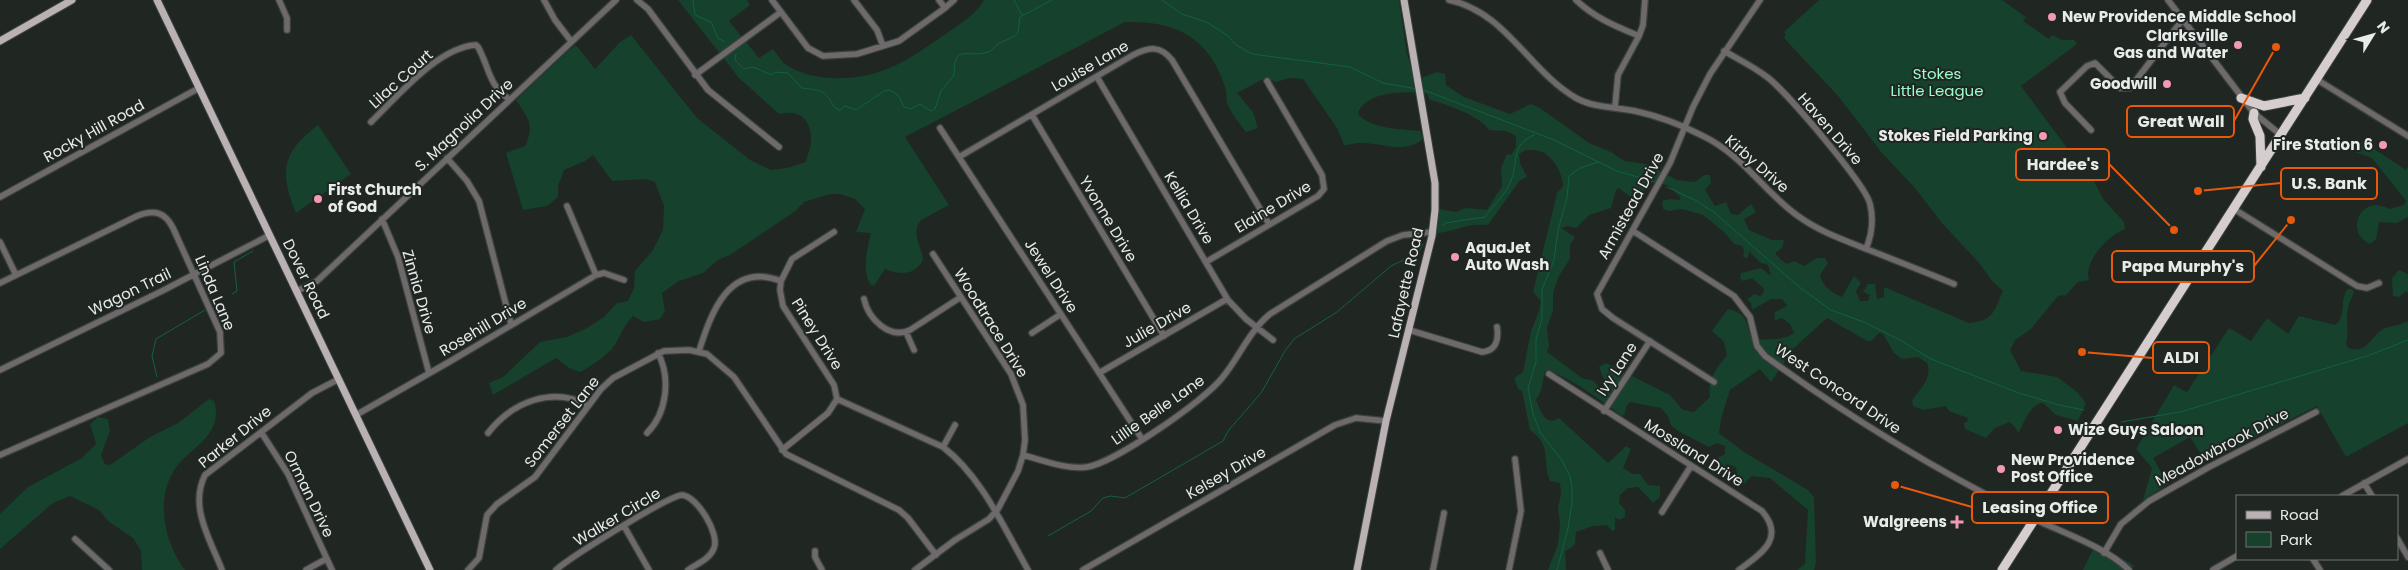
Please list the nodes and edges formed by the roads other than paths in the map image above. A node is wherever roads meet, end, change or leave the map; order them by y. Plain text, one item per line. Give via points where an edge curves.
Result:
1 (72, 0) edge
2 (157, 0) edge
3 (279, 0) edge
4 (544, 0) edge
5 (616, 0) edge
6 (637, 0) edge
7 (772, 0) edge
8 (854, 0) edge
9 (939, 0) edge
10 (954, 0) edge
11 (1404, 0) edge
12 (1449, 0) edge
13 (1576, 0) edge
14 (1645, 0) edge
15 (1760, 0) edge
16 (2168, 0) edge
17 (2367, 0) edge
18 (1467, 2) edge
19 (945, 8) junction
20 (781, 12) junction
21 (2183, 19) junction
22 (287, 30) dead end
23 (1639, 36) junction
24 (0, 41) edge
25 (571, 41) junction
26 (883, 46) junction
27 (1724, 51) junction
28 (696, 75) junction
29 (1097, 77) junction
30 (2316, 79) junction
31 (1267, 82) dead end
32 (199, 88) junction
33 (2241, 98) junction
34 (2305, 98) junction
35 (509, 99) junction
36 (1615, 107) junction
37 (2254, 113) junction
38 (1032, 115) junction
39 (371, 122) dead end
40 (1685, 127) junction
41 (940, 128) dead end
42 (2091, 130) dead end
43 (2281, 135) junction
44 (2408, 136) edge
45 (779, 147) dead end
46 (447, 158) junction
47 (959, 158) junction
48 (2261, 167) junction
49 (0, 197) edge
50 (567, 206) dead end
51 (2234, 209) junction
52 (382, 219) junction
53 (1269, 224) junction
54 (1633, 231) junction
55 (834, 232) dead end
56 (1433, 232) junction
57 (270, 235) junction
58 (0, 242) edge
59 (1866, 249) junction
60 (933, 254) dead end
61 (1206, 262) junction
62 (194, 274) junction
63 (16, 275) junction
64 (596, 275) junction
65 (624, 280) dead end
66 (781, 281) junction
67 (0, 283) edge
68 (2379, 283) dead end
69 (1954, 284) dead end
70 (297, 291) junction
71 (961, 297) junction
72 (864, 299) dead end
73 (1228, 299) junction
74 (1061, 314) junction
75 (511, 324) junction
76 (1257, 327) junction
77 (1497, 328) dead end
78 (1409, 330) junction
79 (906, 332) junction
80 (1032, 333) dead end
81 (1164, 336) junction
82 (1273, 340) dead end
83 (1650, 341) junction
84 (914, 350) dead end
85 (699, 351) junction
86 (658, 353) junction
87 (0, 370) edge
88 (429, 373) junction
89 (1099, 373) junction
90 (1548, 374) dead end
91 (339, 379) junction
92 (1714, 382) dead end
93 (837, 399) junction
94 (588, 405) junction
95 (1604, 411) junction
96 (2316, 412) dead end
97 (356, 415) junction
98 (1386, 421) junction
99 (955, 425) dead end
100 (261, 432) junction
101 (647, 432) dead end
102 (488, 433) dead end
103 (1142, 438) junction
104 (943, 447) junction
105 (782, 450) junction
106 (0, 455) edge
107 (1023, 455) junction
108 (1515, 459) dead end
109 (2408, 459) edge
110 (1691, 466) junction
111 (2364, 484) junction
112 (2344, 495) edge
113 (2371, 495) edge
114 (1662, 512) dead end
115 (994, 513) junction
116 (1444, 513) dead end
117 (2035, 519) junction
118 (624, 526) junction
119 (75, 539) dead end
120 (2398, 540) edge
121 (815, 551) dead end
122 (1600, 553) dead end
123 (2104, 553) junction
124 (936, 555) junction
125 (2236, 557) edge
126 (2408, 557) edge
127 (326, 559) junction
128 (109, 570) edge
129 (222, 570) edge
130 (306, 570) edge
131 (332, 570) edge
132 (430, 570) edge
133 (468, 570) edge
134 (556, 570) edge
135 (648, 570) edge
136 (688, 570) edge
137 (822, 570) edge
138 (915, 570) edge
139 (1028, 570) edge
140 (1083, 570) edge
141 (1357, 570) edge
142 (1433, 570) edge
143 (1509, 570) edge
144 (1608, 570) edge
145 (1738, 570) edge
146 (2002, 570) edge
147 (2129, 570) edge
148 (2213, 570) edge

1 - 24 main road
2 - 32 main road, Dover Road
3 - 22 street via 287,18
4 - 25 street
5 - 25 street, S. Magnolia Drive
6 - 28 street via 648,9
7 - 20 street
8 - 26 street via 877,30
9 - 19 street
10 - 19 street
11 - 56 main road, Lafayette Road via 1435,183
12 - 18 street, Kirby Drive
13 - 23 street via 1608,24
14 - 23 street
15 - 27 street, Armistead Drive
16 - 21 street
17 - 30 highway
18 - 36 street, Kirby Drive via 1495,23 1568,92 1584,101
19 - 26 street via 907,37
20 - 26 street via 808,48 823,56 848,55
20 - 28 street
21 - 33 street
21 - 42 street via 2130,88 2120,88 2095,63 2087,66 2060,92 2065,103
23 - 36 street via 1618,75
25 - 35 street, S. Magnolia Drive
27 - 40 street, Armistead Drive via 1698,96
27 - 59 street, Haven Drive via 1768,77 1858,180 1870,203 1873,221
28 - 45 street via 708,90
29 - 38 street, Louise Lane
29 - 53 street, Louise Lane via 1146,49 1158,48 1165,52
29 - 61 street, Kellia Drive
30 - 34 highway
30 - 44 street
31 - 53 street, Elaine Drive via 1325,185 1318,196
32 - 49 street, Rocky Hill Road
32 - 57 main road, Dover Road
33 - 34 highway via 2264,106
33 - 37 street
34 - 43 highway
35 - 39 street, Lilac Court via 491,78 476,45 461,48 440,59
35 - 46 street, S. Magnolia Drive
36 - 40 street, Kirby Drive
37 - 43 street
37 - 48 highway via 2252,119 2260,136
38 - 47 street, Louise Lane
38 - 81 street, Yvonne Drive
40 - 54 street, Armistead Drive via 1667,169
40 - 59 street, Kirby Drive via 1726,149 1796,215 1814,227
41 - 47 street, Jewel Drive
43 - 48 highway
46 - 52 street, S. Magnolia Drive
46 - 75 street via 479,201
47 - 74 street, Jewel Drive
48 - 51 highway
50 - 64 street
51 - 68 street via 2356,286 2367,288
51 - 117 highway
52 - 70 street, S. Magnolia Drive via 317,281
52 - 88 street, Zinnia Drive via 398,257
53 - 61 street, Elaine Drive
54 - 83 street, Armistead Drive via 1601,284 1598,301 1612,318
54 - 117 street, West Concord Drive via 1734,296 1748,315 1758,346 1765,356 1815,392 1875,432
55 - 66 street via 792,259
56 - 76 street, Lillie Belle Lane via 1404,235 1387,241 1284,304
56 - 78 main road, Lafayette Road
57 - 62 street, Wagon Trail
57 - 70 main road, Dover Road
58 - 63 street
59 - 69 street, Kirby Drive
60 - 71 street, Woodtrace Drive
61 - 73 street, Kellia Drive
62 - 63 street, Linda Lane via 171,224 161,214 152,212 137,216
62 - 87 street, Wagon Trail
62 - 106 street, Linda Lane via 220,332 222,349 216,358
63 - 67 street, Linda Lane
64 - 65 street via 604,273
64 - 75 street, Rosehill Drive
66 - 85 street via 757,276 732,288 713,311
66 - 93 street, Piney Drive via 784,306 834,385
70 - 91 main road, Dover Road
71 - 79 street
71 - 107 street, Woodtrace Drive via 1004,362 1021,398 1025,420
72 - 79 street via 867,311 877,323 891,331
73 - 76 street, Kellia Drive
73 - 81 street, Julie Drive
74 - 80 street
74 - 89 street, Jewel Drive
75 - 88 street, Rosehill Drive
76 - 82 street, Kellia Drive
76 - 103 street, Lillie Belle Lane via 1224,377 1212,389
77 - 78 street via 1496,345 1488,352
78 - 98 main road, Lafayette Road
79 - 84 street
81 - 89 street, Julie Drive
83 - 92 street, Armistead Drive
83 - 95 street, Ivy Lane
85 - 86 street, Somerset Lane
85 - 105 street, Somerset Lane via 734,377
86 - 94 street, Somerset Lane via 610,380
86 - 101 street via 664,367 665,393 656,423
88 - 97 street, Rosehill Drive
89 - 103 street, Jewel Drive
90 - 95 street, Mossland Drive
91 - 97 main road, Dover Road
91 - 100 street, Parker Drive via 312,393
93 - 104 street
93 - 105 street via 828,413
94 - 102 street via 554,395 538,398 500,419
94 - 133 street, Somerset Lane via 535,477 487,515 478,558
95 - 110 street, Mossland Drive
96 - 123 street, Meadowbrook Drive via 2148,501 2121,524
97 - 132 main road, Dover Road
98 - 140 street, Kelsey Drive via 1351,418 1335,425
98 - 141 main road, Lafayette Road
99 - 104 street
100 - 127 street, Orman Drive via 287,472
100 - 129 street, Parker Drive via 205,475 199,488 200,513
103 - 107 street, Lillie Belle Lane via 1113,457 1084,468
104 - 115 street via 972,476
105 - 124 street, Somerset Lane via 794,460 899,510
107 - 115 street, Woodtrace Drive via 1007,493
108 - 143 street via 1521,511
109 - 111 street
110 - 114 street
110 - 145 street, Mossland Drive via 1755,506 1770,523 1768,547
111 - 112 street
111 - 113 street
115 - 124 street, Woodtrace Drive
115 - 139 street
116 - 142 street
117 - 123 street, West Concord Drive
117 - 146 highway
118 - 134 street, Walker Circle
118 - 135 street
118 - 136 street, Walker Circle via 678,496 686,495 693,499 712,529 716,542 709,556
119 - 128 street
120 - 126 street
121 - 137 street
122 - 144 street
123 - 147 street, West Concord Drive
124 - 138 street, Woodtrace Drive
125 - 148 street
127 - 130 street
127 - 131 street, Orman Drive

